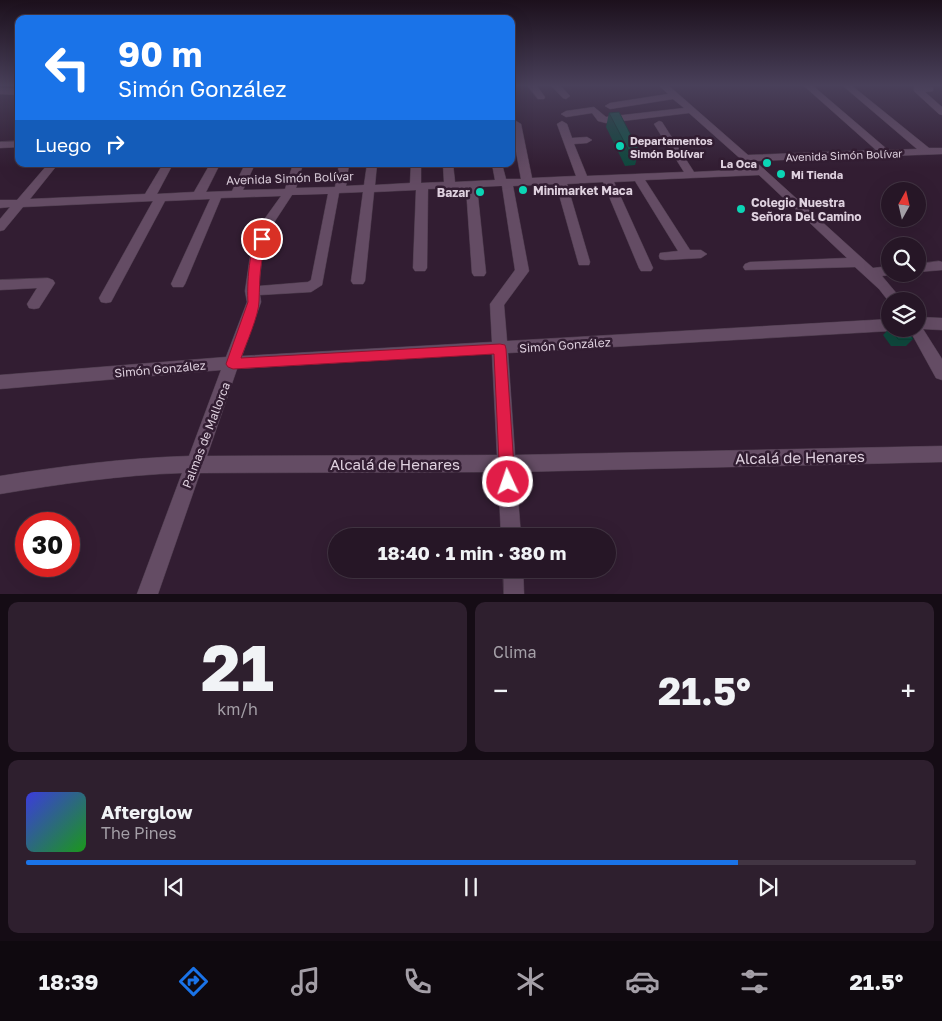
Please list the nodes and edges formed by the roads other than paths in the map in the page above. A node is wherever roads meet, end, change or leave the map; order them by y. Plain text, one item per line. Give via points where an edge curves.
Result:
1 (585, 113) edge
2 (596, 113) edge
3 (669, 113) edge
4 (695, 113) edge
5 (839, 113) edge
6 (880, 113) edge
7 (516, 124) dead end
8 (659, 124) dead end
9 (587, 140) dead end
10 (568, 141) junction
11 (15, 144) edge
12 (0, 145) edge
13 (942, 151) edge
14 (927, 152) junction
15 (885, 153) junction
16 (745, 158) junction
17 (50, 167) edge
18 (166, 167) edge
19 (213, 167) edge
20 (249, 167) edge
21 (297, 167) edge
22 (343, 167) edge
23 (372, 167) edge
24 (416, 167) edge
25 (448, 167) edge
26 (499, 167) edge
27 (762, 172) junction
28 (691, 175) junction
29 (638, 177) junction
30 (607, 178) junction
31 (560, 180) junction
32 (583, 180) junction
33 (527, 182) junction
34 (504, 183) junction
35 (471, 184) junction
36 (450, 185) junction
37 (419, 186) junction
38 (370, 188) junction
39 (337, 190) junction
40 (289, 192) junction
41 (236, 194) junction
42 (217, 195) junction
43 (198, 196) junction
44 (161, 197) junction
45 (149, 198) junction
46 (20, 203) junction
47 (0, 204) edge
48 (0, 227) edge
49 (701, 254) dead end
50 (687, 255) junction
51 (666, 256) dead end
52 (584, 262) dead end
53 (857, 262) junction
54 (939, 266) dead end
55 (926, 267) edge
56 (420, 268) dead end
57 (646, 268) dead end
58 (750, 268) dead end
59 (881, 271) edge
60 (479, 273) dead end
61 (869, 273) junction
62 (358, 281) dead end
63 (178, 284) dead end
64 (0, 285) edge
65 (252, 291) junction
66 (889, 292) edge
67 (106, 298) dead end
68 (34, 304) dead end
69 (926, 323) edge
70 (942, 324) edge
71 (881, 325) edge
72 (921, 337) edge
73 (500, 349) junction
74 (233, 364) junction
75 (942, 373) edge
76 (0, 382) edge
77 (942, 454) edge
78 (195, 464) junction
79 (506, 464) junction
80 (0, 485) edge
81 (510, 528) edge
82 (513, 578) edge
83 (147, 594) edge
84 (514, 594) edge

1 - 10 street via 564,119
2 - 3 street via 606,120
4 - 16 street
5 - 15 street
6 - 14 street
7 - 33 street
8 - 28 street
9 - 10 street
10 - 32 street
11 - 12 street
13 - 14 street, Avenida Simón Bolívar
14 - 15 street, Avenida Simón Bolívar
15 - 16 street, Avenida Simón Bolívar
16 - 27 street
17 - 46 street
18 - 45 street
19 - 43 street
20 - 41 street
21 - 40 street, Palmas de Mallorca
22 - 39 street
23 - 38 street
24 - 37 street
25 - 36 street
26 - 34 street
27 - 28 street, Avenida Simón Bolívar
27 - 53 street
28 - 29 street, Avenida Simón Bolívar
29 - 30 street, Avenida Simón Bolívar
29 - 50 street
30 - 32 street, Avenida Simón Bolívar
30 - 57 street
31 - 32 street, Avenida Simón Bolívar
31 - 33 street, Avenida Simón Bolívar
31 - 52 street
33 - 34 street, Avenida Simón Bolívar
34 - 35 street, Avenida Simón Bolívar
34 - 73 street via 522,271 497,304
35 - 36 street, Avenida Simón Bolívar
35 - 60 street
36 - 37 street, Avenida Simón Bolívar
37 - 38 street, Avenida Simón Bolívar
37 - 56 street
38 - 39 street, Avenida Simón Bolívar
38 - 62 street
39 - 40 street, Avenida Simón Bolívar
39 - 65 street via 317,282 311,287
40 - 41 street, Avenida Simón Bolívar
40 - 65 street, Palmas de Mallorca via 269,221 256,257
41 - 42 street, Avenida Simón Bolívar
42 - 43 street, Avenida Simón Bolívar
42 - 63 street
43 - 44 street, Avenida Simón Bolívar
44 - 45 street, Avenida Simón Bolívar
44 - 67 street
45 - 46 street, Avenida Simón Bolívar
46 - 47 street, Avenida Simón Bolívar
46 - 48 street
49 - 50 street
50 - 51 street
53 - 58 street
53 - 61 street
54 - 55 street
59 - 61 street
61 - 66 street
64 - 68 street via 48,283
65 - 74 street, Palmas de Mallorca via 254,302
69 - 70 street
71 - 73 street, Simón González
72 - 75 street
73 - 74 street, Simón González
73 - 79 street
74 - 76 street, Simón González
74 - 78 street, Palmas de Mallorca
77 - 79 street, Alcalá de Henares
78 - 79 street, Alcalá de Henares
78 - 80 street, Alcalá de Henares via 90,471
78 - 83 street, Palmas de Mallorca
79 - 81 street
82 - 84 street

